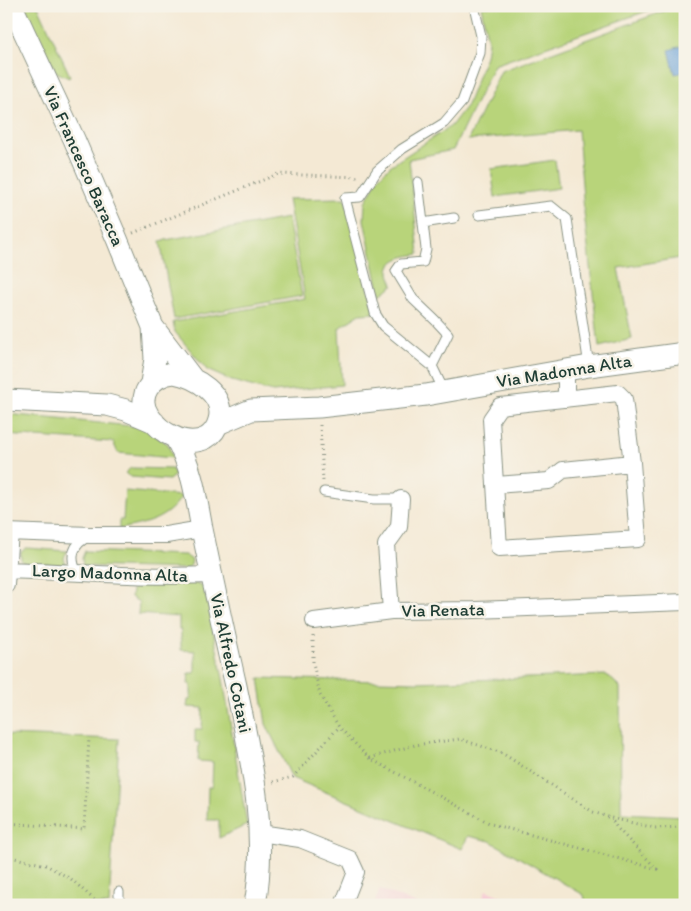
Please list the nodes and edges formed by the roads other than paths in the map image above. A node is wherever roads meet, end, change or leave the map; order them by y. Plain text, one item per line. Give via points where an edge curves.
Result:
1 (12, 6) edge
2 (474, 6) edge
3 (418, 182) dead end
4 (480, 215) dead end
5 (454, 218) dead end
6 (423, 223) junction
7 (152, 327) junction
8 (685, 353) edge
9 (432, 366) junction
10 (589, 366) junction
11 (566, 371) junction
12 (200, 384) junction
13 (150, 385) junction
14 (444, 391) junction
15 (566, 399) junction
16 (6, 400) edge
17 (107, 405) junction
18 (251, 410) junction
19 (154, 422) junction
20 (214, 430) junction
21 (175, 437) junction
22 (632, 463) junction
23 (496, 485) junction
24 (324, 492) road end
25 (195, 493) junction
26 (401, 499) joint
27 (202, 529) junction
28 (8, 532) edge
29 (90, 535) junction
30 (77, 572) junction
31 (212, 575) junction
32 (7, 577) edge
33 (685, 602) edge
34 (390, 611) junction
35 (314, 621) road end
36 (260, 833) junction
37 (119, 892) dead end
38 (119, 905) edge
39 (255, 905) edge
40 (343, 905) edge

1 - 7 street, Via Francesco Baracca via 117,239
2 - 9 lane via 481,36 480,53 462,102 444,123 402,149 377,171 360,197 345,198 375,313 383,326
3 - 6 lane
4 - 10 lane via 550,206 567,219
5 - 6 lane
6 - 9 lane via 426,249 423,262 401,264 396,271 413,299 448,334
7 - 12 street, Via Francesco Baracca
7 - 13 street, Via Francesco Baracca via 155,359
8 - 10 street, Via Madonna Alta
9 - 14 lane
10 - 11 street, Via Madonna Alta
11 - 14 street, Via Madonna Alta
11 - 15 street
12 - 13 street, Via Madonna Alta via 174,373 159,376
12 - 18 street, Via Madonna Alta
12 - 20 street via 218,402 220,409
13 - 17 street, Via Madonna Alta via 138,395
13 - 19 street via 146,409
14 - 18 street, Via Madonna Alta via 318,407
15 - 22 street via 618,393 624,399
15 - 23 street via 500,406 491,419
16 - 17 street, Via Madonna Alta
17 - 19 street, Via Madonna Alta
18 - 20 street, Via Madonna Alta
19 - 21 street, Via Madonna Alta
20 - 21 street, Via Madonna Alta via 202,440
20 - 25 street, Via Alfredo Cotani via 199,458
21 - 25 street, Via Alfredo Cotani via 188,463
22 - 23 street via 563,470 549,481
22 - 23 street via 638,538 499,548
24 - 26 lane, Via Renata
25 - 27 street, Via Alfredo Cotani
26 - 34 street, Via Renata via 399,527 386,545
27 - 29 street, Largo Madonna Alta via 166,535
27 - 31 street, Via Alfredo Cotani
28 - 29 street, Largo Madonna Alta
28 - 32 street
29 - 30 lane via 79,541 74,549 73,565
30 - 31 street, Largo Madonna Alta
30 - 32 street, Largo Madonna Alta
31 - 36 street, Via Alfredo Cotani via 256,786
33 - 34 street, Via Renata
34 - 35 street
36 - 39 street, Via Alfredo Cotani
36 - 40 street via 300,839 350,859 356,872
37 - 38 lane

